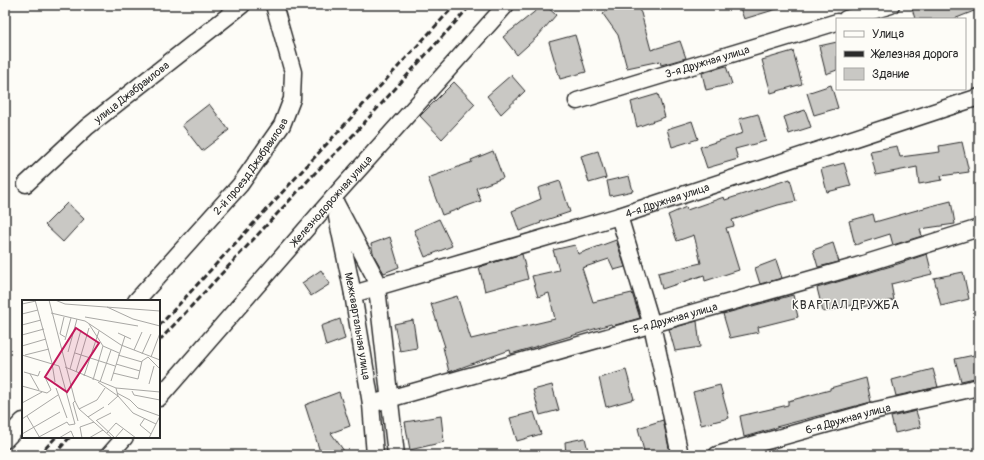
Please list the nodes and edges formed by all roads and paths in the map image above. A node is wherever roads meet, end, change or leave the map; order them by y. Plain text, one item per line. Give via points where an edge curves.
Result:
1 (242, 5) edge
2 (274, 5) edge
3 (506, 5) edge
4 (892, 5) edge
5 (849, 18) edge
6 (836, 22) edge
7 (979, 97) edge
8 (578, 101) dead end
9 (26, 184) dead end
10 (333, 198) junction
11 (619, 216) junction
12 (979, 228) edge
13 (377, 287) junction
14 (353, 294) junction
15 (137, 300) edge
16 (652, 325) junction
17 (979, 387) edge
18 (160, 397) edge
19 (390, 398) junction
20 (371, 404) junction
21 (22, 423) edge
22 (124, 438) edge
23 (5, 440) edge
24 (109, 455) edge
25 (375, 455) edge
26 (396, 455) edge
27 (680, 455) edge
28 (718, 455) edge

1 - 9 street, улица Джабраилова via 87,127
2 - 15 street, 2-й проезд Джабраилова via 293,72 292,99 282,125 240,185
3 - 10 street, Железнодорожная улица
4 - 5 street
6 - 8 street, 3-я Дружная улица
7 - 11 street, 4-я Дружная улица
10 - 13 street via 376,279
10 - 14 street, Межквартальная улица
10 - 18 street, Железнодорожная улица
11 - 13 street, 4-я Дружная улица
11 - 16 street
12 - 16 street, 5-я Дружная улица via 846,270
13 - 14 street, 4-я Дружная улица
13 - 19 street
14 - 20 street, Межквартальная улица
16 - 19 street, 5-я Дружная улица
16 - 27 street
17 - 28 street, 6-я Дружная улица via 877,410
19 - 20 street, 5-я Дружная улица
19 - 26 street
20 - 25 street, Межквартальная улица
21 - 23 street
22 - 24 street

